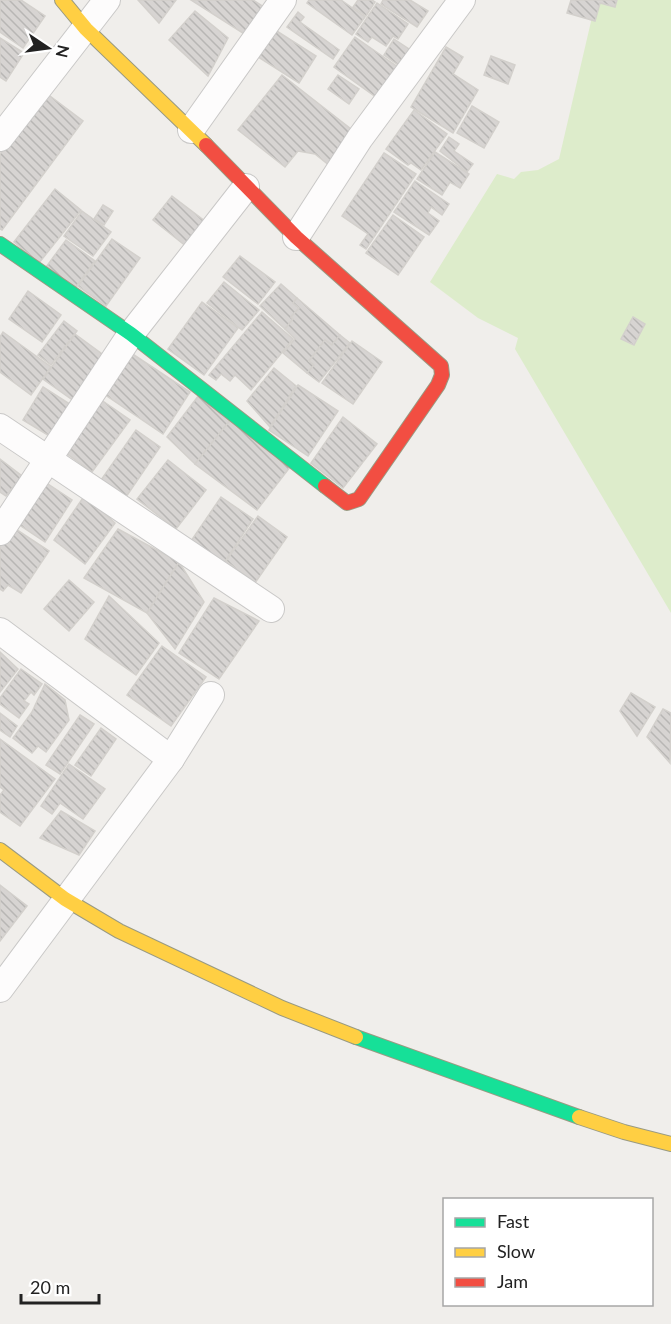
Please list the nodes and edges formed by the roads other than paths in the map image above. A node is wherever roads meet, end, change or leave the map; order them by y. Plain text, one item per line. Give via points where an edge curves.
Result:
1 (62, 0) edge
2 (107, 0) edge
3 (283, 0) edge
4 (462, 0) edge
5 (86, 29) junction
6 (191, 130) junction
7 (0, 138) edge
8 (246, 187) junction
9 (296, 237) junction
10 (0, 244) edge
11 (131, 334) junction
12 (0, 427) edge
13 (47, 459) junction
14 (0, 532) edge
15 (270, 609) dead end
16 (0, 631) edge
17 (211, 695) dead end
18 (171, 759) junction
19 (0, 850) edge
20 (65, 899) junction
21 (0, 989) edge
22 (671, 1144) edge

1 - 5 street
2 - 5 street
3 - 6 street
4 - 9 street via 360,138
5 - 6 street
5 - 7 street
6 - 8 street
8 - 9 street
8 - 11 street
9 - 11 street via 441,366 438,385 359,499 347,503
10 - 11 street
11 - 13 street
12 - 13 street
13 - 14 street
13 - 15 street
16 - 18 street
17 - 18 street
18 - 20 street
19 - 20 street
20 - 21 street
20 - 22 street via 119,931 282,1008 532,1102

